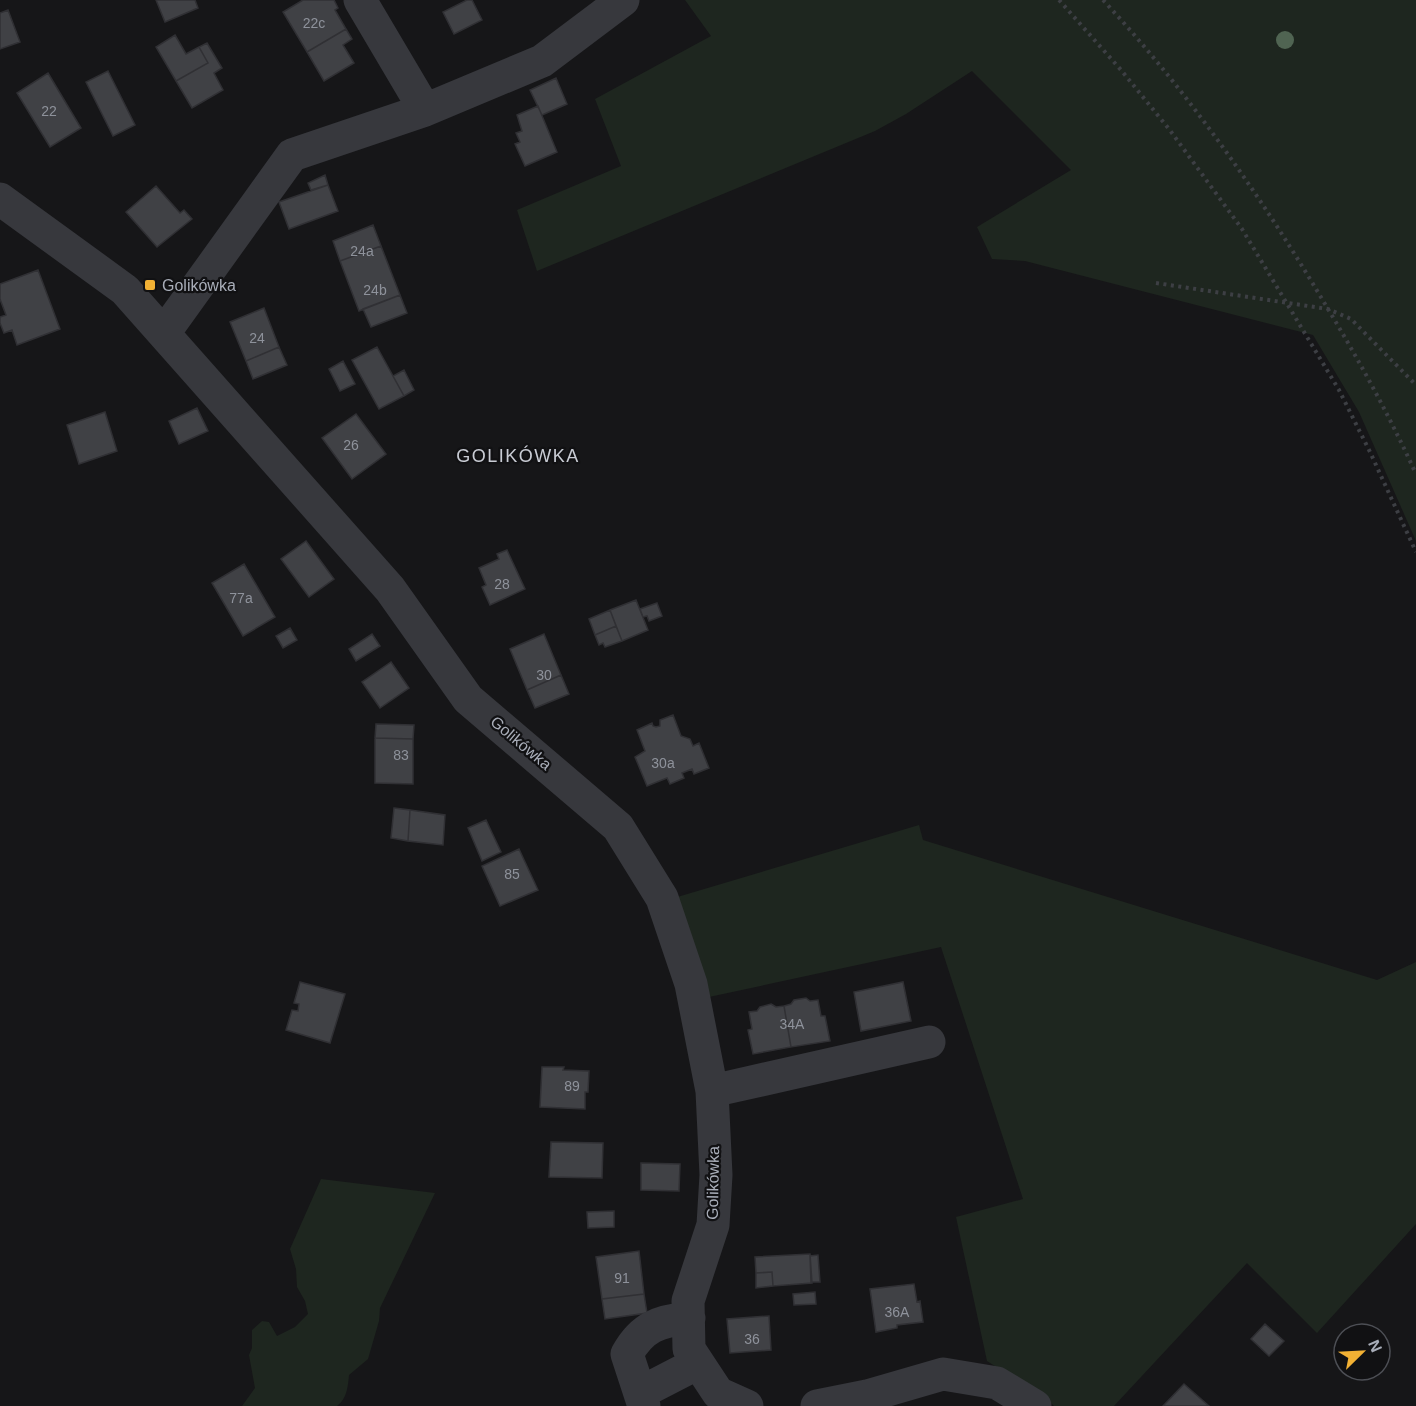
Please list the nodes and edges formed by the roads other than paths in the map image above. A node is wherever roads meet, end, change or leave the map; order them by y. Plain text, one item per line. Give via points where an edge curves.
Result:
1 (360, 0) edge
2 (623, 0) edge
3 (425, 110) junction
4 (0, 199) edge
5 (164, 333) junction
6 (929, 1042) dead end
7 (712, 1090) junction
8 (689, 1318) junction
9 (698, 1363) junction
10 (642, 1400) edge
11 (747, 1406) edge
12 (817, 1406) edge
13 (1035, 1406) edge

1 - 3 street
2 - 3 street via 542,61
3 - 5 street via 292,156
4 - 5 street, Golikówka via 125,290
5 - 7 street, Golikówka via 390,589 468,699 618,827 662,898 691,984
6 - 7 street
7 - 8 street, Golikówka via 716,1175 713,1225 688,1301
8 - 9 street, Golikówka via 689,1349
8 - 10 street via 669,1320 636,1337 627,1354
9 - 10 street
9 - 11 street, Golikówka via 718,1393
12 - 13 street via 943,1374 997,1383

